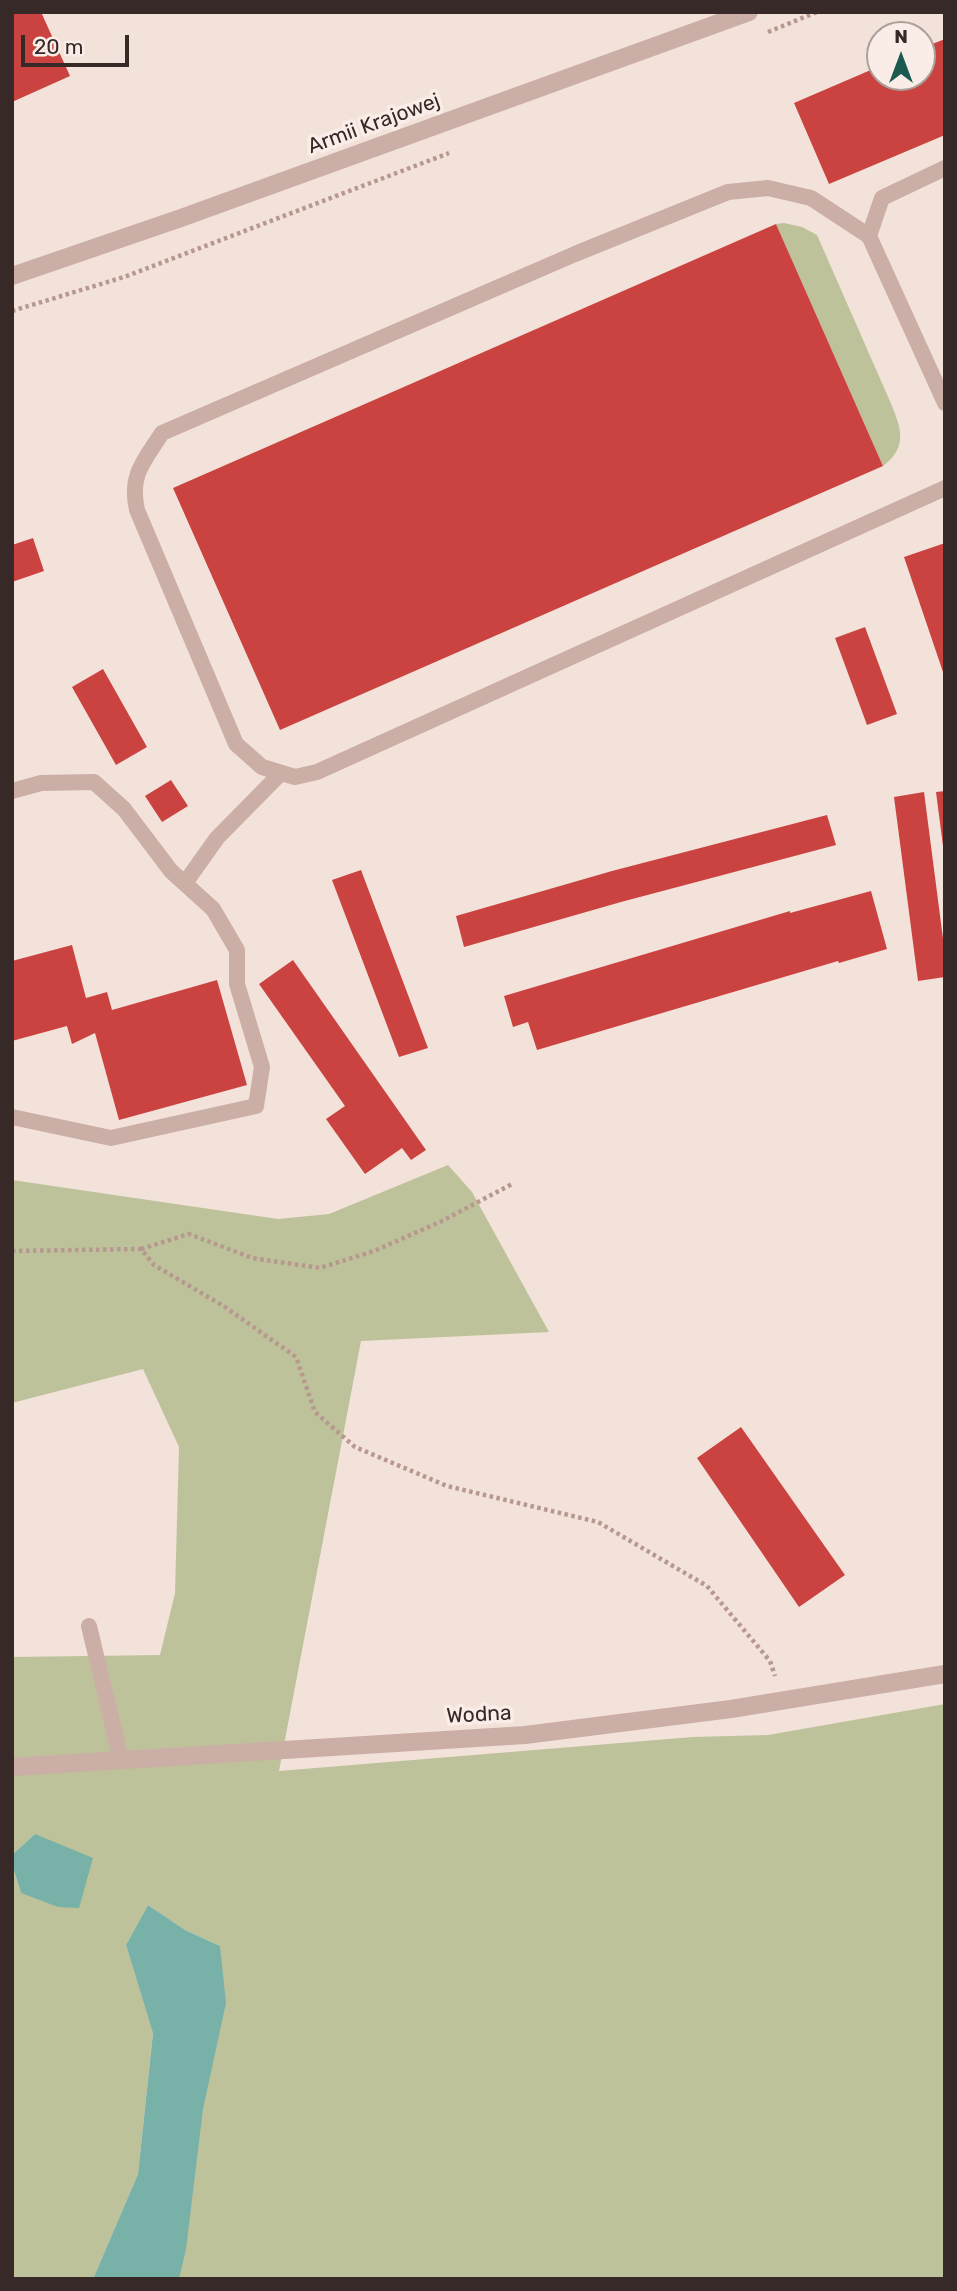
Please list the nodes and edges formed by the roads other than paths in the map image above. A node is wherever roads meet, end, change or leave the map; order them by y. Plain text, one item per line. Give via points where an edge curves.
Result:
1 (749, 12) edge
2 (945, 168) edge
3 (869, 236) junction
4 (12, 276) edge
5 (945, 402) edge
6 (945, 488) edge
7 (281, 773) junction
8 (12, 791) edge
9 (185, 883) junction
10 (12, 1117) edge
11 (89, 1626) dead end
12 (945, 1674) edge
13 (121, 1760) junction
14 (12, 1767) edge

1 - 4 street, Armii Krajowej
2 - 3 lane via 881,198
3 - 5 lane
3 - 7 lane via 811,198 768,188 728,192 162,433 140,468 133,491 137,510 236,744 262,767
6 - 7 lane via 317,772 295,777
7 - 9 lane via 217,838
8 - 9 lane via 41,783 94,782 124,809
9 - 10 lane via 213,909 237,950 237,984 262,1067 256,1105 110,1138
11 - 13 lane
12 - 13 street, Wodna via 718,1711 525,1735
13 - 14 street, Wodna

